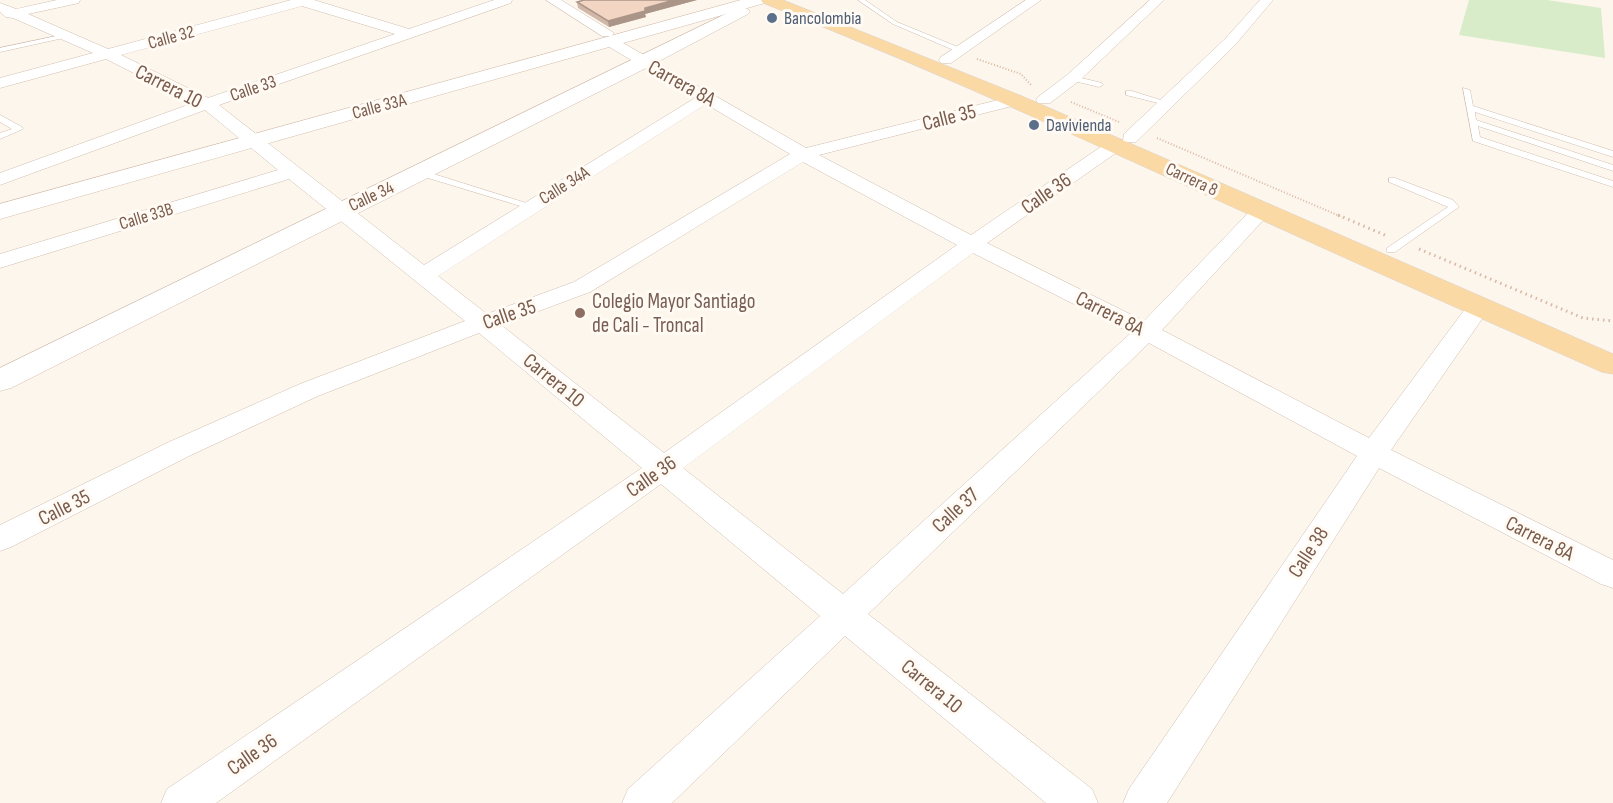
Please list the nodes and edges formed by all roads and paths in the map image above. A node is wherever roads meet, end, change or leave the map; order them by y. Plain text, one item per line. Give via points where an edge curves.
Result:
1 (74, 0) edge
2 (506, 0) edge
3 (552, 0) edge
4 (769, 0) edge
5 (861, 0) edge
6 (1035, 0) edge
7 (1158, 0) edge
8 (1267, 0) edge
9 (302, 1) edge
10 (744, 3) edge
11 (799, 6) edge
12 (0, 7) edge
13 (8, 15) edge
14 (659, 29) junction
15 (411, 34) junction
16 (66, 36) junction
17 (609, 38) junction
18 (0, 50) edge
19 (107, 54) junction
20 (954, 55) junction
21 (639, 59) junction
22 (1073, 78) junction
23 (0, 83) edge
24 (1098, 85) dead end
25 (1466, 90) dead end
26 (1129, 93) dead end
27 (707, 97) junction
28 (1049, 97) junction
29 (1018, 100) junction
30 (1166, 103) junction
31 (207, 104) junction
32 (1470, 108) junction
33 (0, 118) edge
34 (1472, 121) junction
35 (0, 136) edge
36 (248, 137) junction
37 (480, 137) junction
38 (1128, 137) junction
39 (803, 154) junction
40 (1613, 154) edge
41 (1613, 168) edge
42 (291, 172) junction
43 (421, 172) junction
44 (0, 179) edge
45 (1392, 180) dead end
46 (1613, 184) edge
47 (0, 200) edge
48 (334, 206) junction
49 (531, 206) junction
50 (1262, 211) junction
51 (0, 212) edge
52 (972, 244) junction
53 (1397, 246) junction
54 (0, 261) edge
55 (423, 275) junction
56 (1479, 306) junction
57 (1613, 321) edge
58 (483, 323) junction
59 (1147, 332) junction
60 (1613, 345) edge
61 (0, 360) edge
62 (1613, 365) edge
63 (0, 381) edge
64 (1374, 453) junction
65 (663, 468) junction
66 (0, 539) edge
67 (1613, 575) edge
68 (843, 614) junction
69 (182, 803) edge
70 (643, 803) edge
71 (1077, 803) edge
72 (1144, 803) edge

1 - 13 street
2 - 15 street, Calle 33
3 - 17 street, Carrera 8A
4 - 11 main road, Carrera 8
5 - 20 lane
6 - 20 street
7 - 22 street
8 - 30 street, Calle 36
9 - 15 street
9 - 19 street, Calle 32
10 - 11 main road via 773,10
10 - 14 main road, Calle 33A
10 - 14 main road via 671,22
10 - 17 main road, Calle 33A
10 - 21 main road, Calle 34
11 - 20 main road, Carrera 8
11 - 29 main road, Carrera 8
12 - 13 street, Carrera 10
13 - 16 street, Carrera 10
14 - 17 main road, Calle 33A
15 - 31 street, Calle 33
16 - 18 lane
16 - 19 street, Carrera 10
17 - 21 street, Carrera 8A
17 - 36 main road, Calle 33A
19 - 23 street, Calle 32
19 - 31 street, Carrera 10
20 - 28 main road, Carrera 8
21 - 27 street, Carrera 8A
21 - 37 main road, Calle 34
22 - 24 lane
22 - 28 street
25 - 32 lane
26 - 30 lane
27 - 39 street, Carrera 8A
27 - 49 street, Calle 34A
28 - 38 main road, Carrera 8
28 - 38 path
29 - 38 main road, Carrera 8
29 - 39 street, Calle 35
30 - 38 street, Calle 36
31 - 36 street, Carrera 10
31 - 44 street, Calle 33
32 - 34 lane
32 - 40 lane
33 - 35 lane via 19,129
34 - 41 lane
34 - 46 lane via 1476,139
36 - 42 street, Carrera 10
36 - 47 main road, Calle 33A
36 - 51 main road, Calle 33A
37 - 43 main road, Calle 34
37 - 48 main road, Calle 34
38 - 50 main road, Carrera 8
38 - 52 street, Calle 36
38 - 53 main road, Carrera 8
38 - 53 path
39 - 52 street, Carrera 8A
39 - 58 street, Calle 35 via 599,278 530,308
42 - 48 street, Carrera 10
42 - 54 street, Calle 33B
43 - 48 main road, Calle 34
43 - 49 lane
45 - 53 lane via 1454,207
48 - 55 street, Carrera 10
48 - 61 main road, Calle 34
48 - 63 main road, Calle 34
49 - 55 street, Calle 34A
50 - 56 main road, Carrera 8
50 - 59 street, Calle 37
52 - 59 street, Carrera 8A
52 - 65 street, Calle 36
53 - 57 path via 1583,318
53 - 60 main road, Carrera 8
55 - 58 street, Carrera 10
56 - 62 main road, Carrera 8
56 - 64 street, Calle 38
58 - 65 street, Carrera 10
58 - 66 street, Calle 35 via 309,390 179,449
59 - 64 street, Carrera 8A
59 - 68 street, Calle 37
64 - 67 street, Carrera 8A
64 - 72 street, Calle 38
65 - 68 street, Carrera 10
65 - 69 street, Calle 36
68 - 70 street, Calle 37
68 - 71 street, Carrera 10

